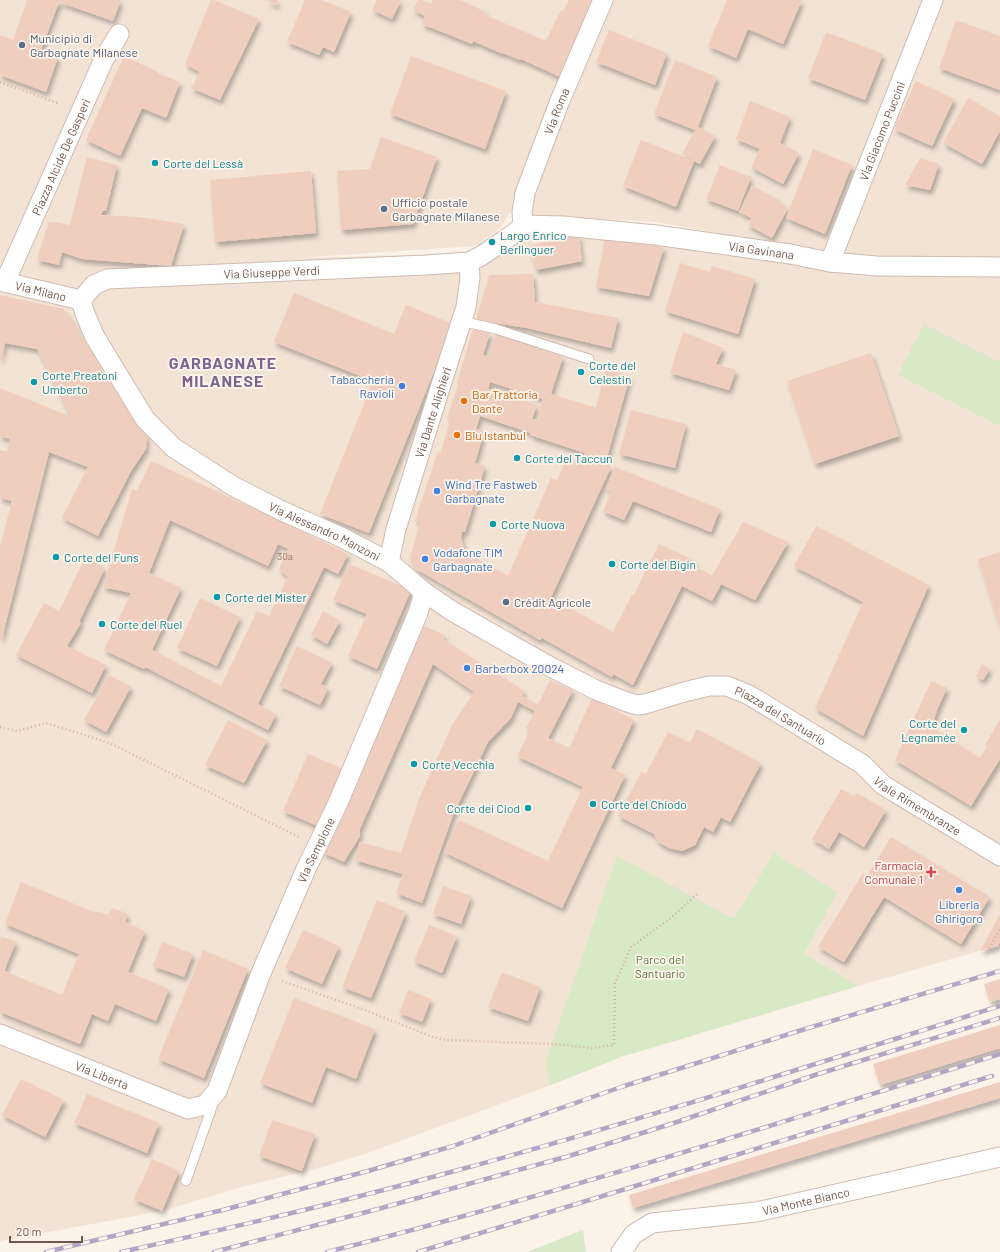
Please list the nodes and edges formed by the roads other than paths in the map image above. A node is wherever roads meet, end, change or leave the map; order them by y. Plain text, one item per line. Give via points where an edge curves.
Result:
1 (603, 0) edge
2 (933, 0) edge
3 (119, 34) dead end
4 (522, 225) junction
5 (469, 262) junction
6 (830, 262) junction
7 (1000, 267) edge
8 (2, 282) edge
9 (81, 300) junction
10 (461, 321) junction
11 (589, 359) dead end
12 (389, 562) junction
13 (424, 592) junction
14 (627, 702) joint
15 (840, 749) joint
16 (1000, 856) edge
17 (0, 1034) edge
18 (217, 1091) junction
19 (205, 1105) joint
20 (1000, 1157) edge
21 (186, 1181) dead end
22 (621, 1252) edge

1 - 4 street, Via Roma via 559,102 525,193
2 - 6 street, Via Giacomo Puccini
3 - 8 street, Piazza Alcide De Gasperi via 104,59
4 - 5 street via 506,239
4 - 6 street, Via Gavinana via 656,234
5 - 9 street, Via Giuseppe Verdi via 107,279 94,285
5 - 10 street, Via Dante Alighieri via 470,278 466,307
6 - 7 street, Via Gavinana via 877,266
8 - 9 street, Via Milano
9 - 12 street, Via Alessandro Manzoni via 95,337 145,419 174,448 233,486 280,510 341,536
10 - 11 lane
10 - 12 street, Via Dante Alighieri via 396,529
12 - 13 street, Via Alessandro Manzoni
13 - 14 street, Via Alessandro Manzoni via 547,666
13 - 18 street, Via Sempione via 418,613 338,803 261,973
14 - 15 street, Piazza del Santuario via 645,704 709,686 727,686 749,695
15 - 16 street, Viale Rimembranze via 862,764 883,785
17 - 19 street, Via Libertà via 188,1109
18 - 19 street, Via Sempione
18 - 21 lane
20 - 22 street, Via Monte Bianco via 756,1212 652,1223 634,1234

